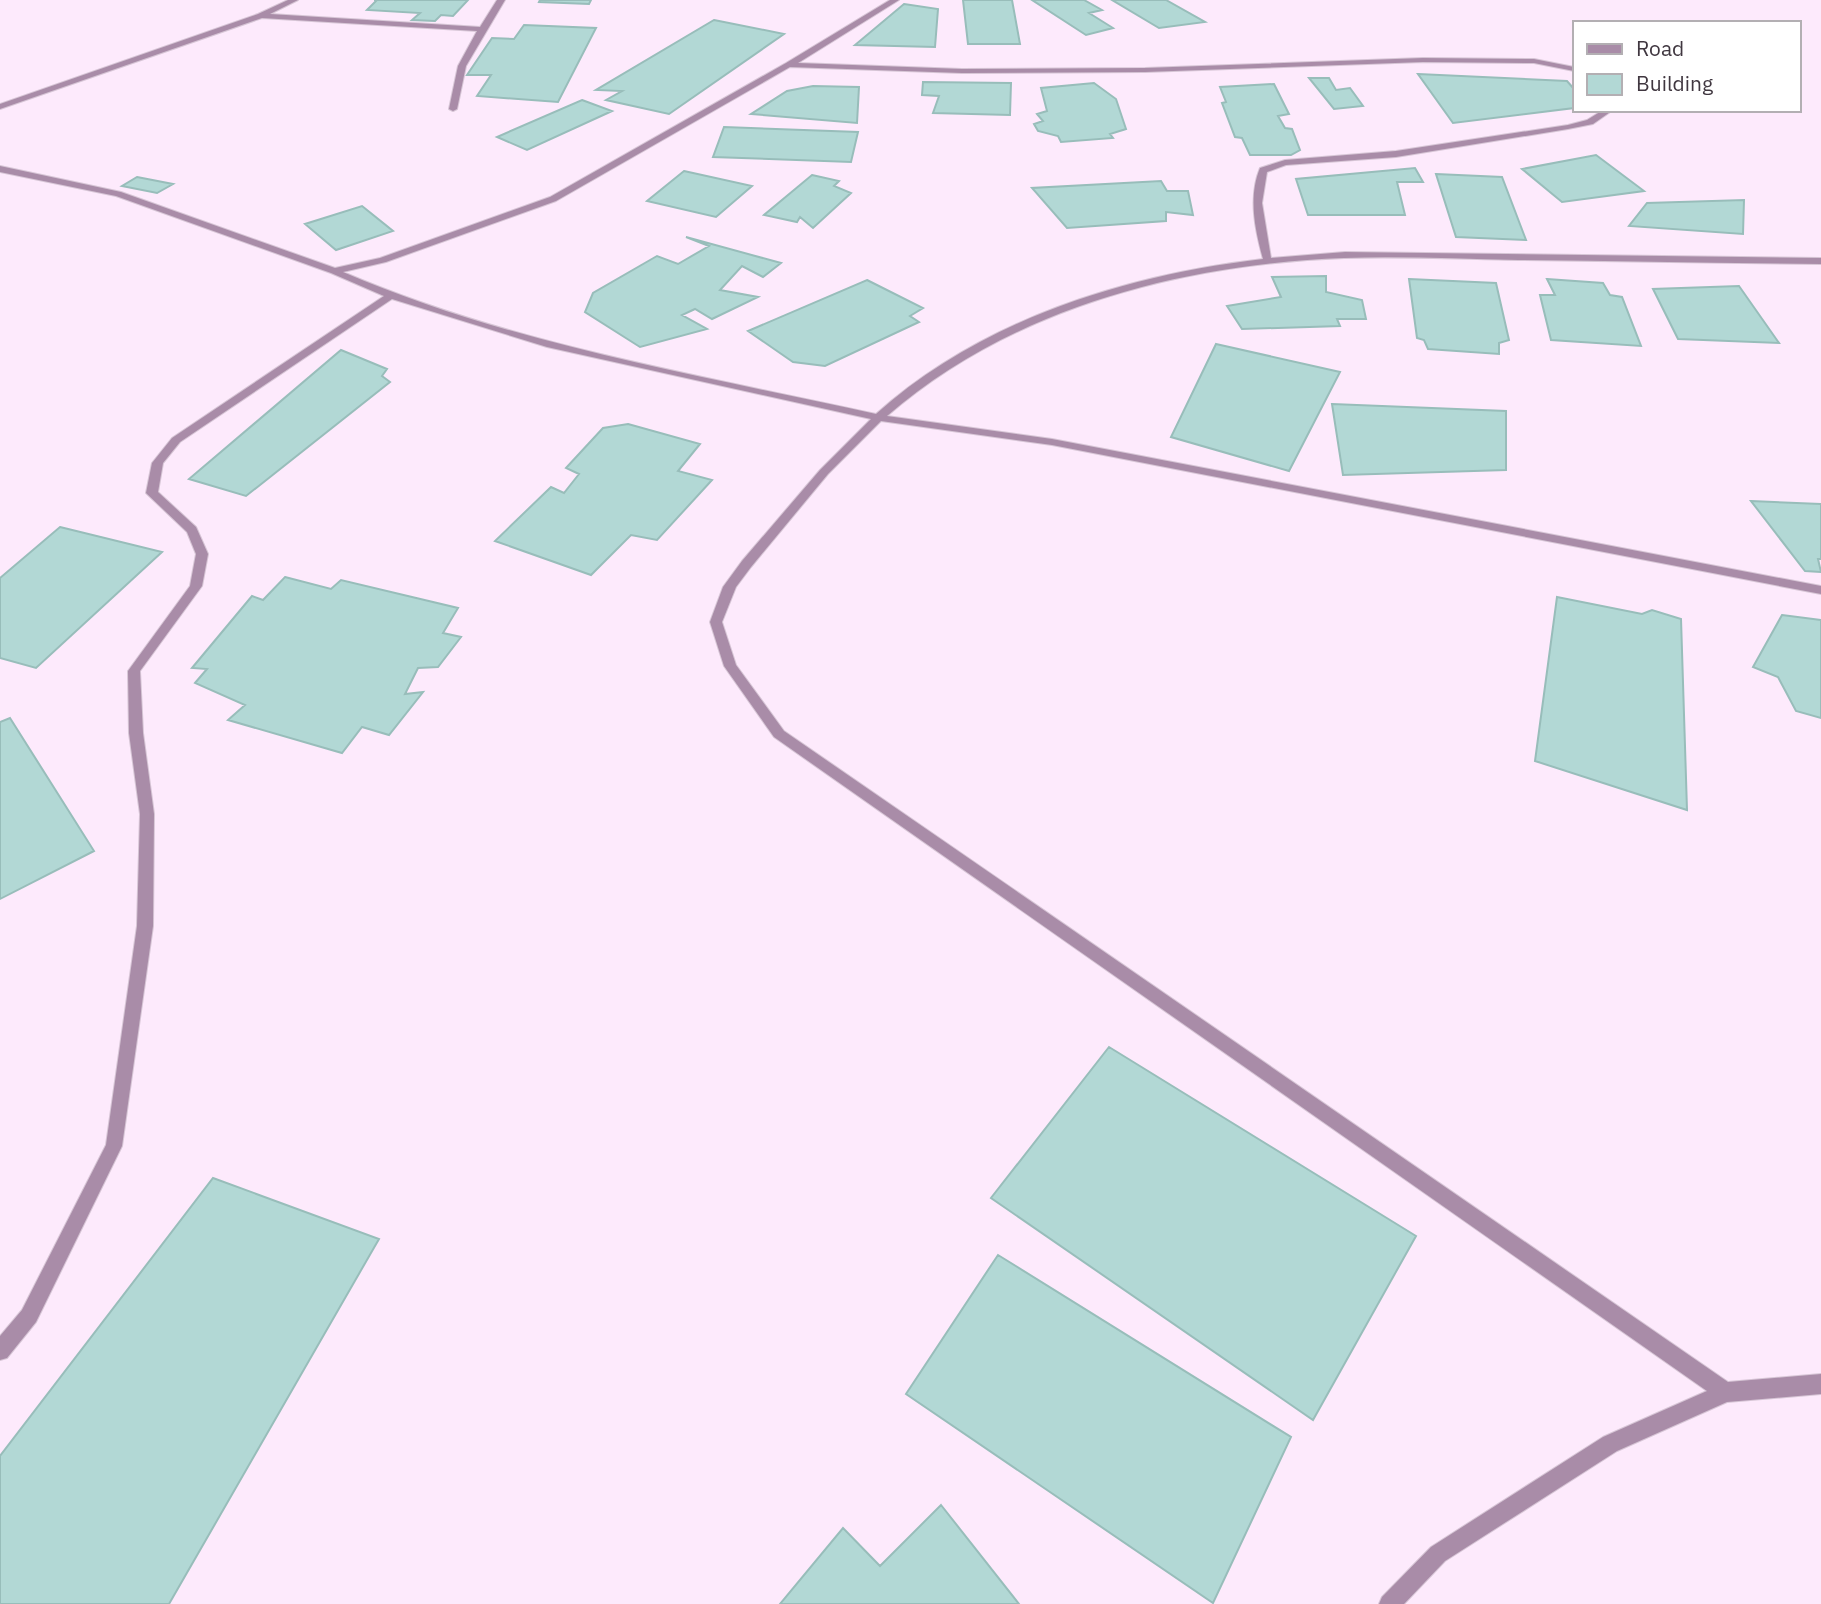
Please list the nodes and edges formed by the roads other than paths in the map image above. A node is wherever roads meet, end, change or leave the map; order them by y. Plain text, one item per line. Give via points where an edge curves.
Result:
1 (294, 0) edge
2 (501, 0) edge
3 (895, 0) edge
4 (261, 16) junction
5 (482, 29) junction
6 (789, 65) junction
7 (1573, 69) edge
8 (0, 107) edge
9 (453, 109) dead end
10 (1606, 112) edge
11 (0, 169) edge
12 (1267, 258) junction
13 (1821, 261) edge
14 (334, 271) junction
15 (391, 296) junction
16 (880, 418) junction
17 (1821, 590) edge
18 (0, 1351) edge
19 (1821, 1384) edge
20 (1726, 1392) junction
21 (1389, 1604) edge

1 - 4 street
2 - 5 street
3 - 6 street
4 - 5 street
4 - 8 street
5 - 9 street via 462,66
6 - 7 street via 1145,71 1423,60 1534,61
6 - 14 street via 552,199 383,260
10 - 12 street via 1568,127 1396,154 1285,163 1263,170 1257,212
11 - 14 street via 118,194
12 - 13 street via 1650,256
12 - 16 street via 1117,289 1041,315 940,369
14 - 15 street
15 - 16 street via 551,345
15 - 18 street via 176,440 158,463 152,493 192,530 202,554 196,586 134,671 136,733 147,814 145,926 114,1146 29,1316
16 - 17 street via 1052,442
16 - 20 street via 829,466 731,584 716,622 730,666 779,734
19 - 20 street
20 - 21 street via 1610,1444 1438,1554

